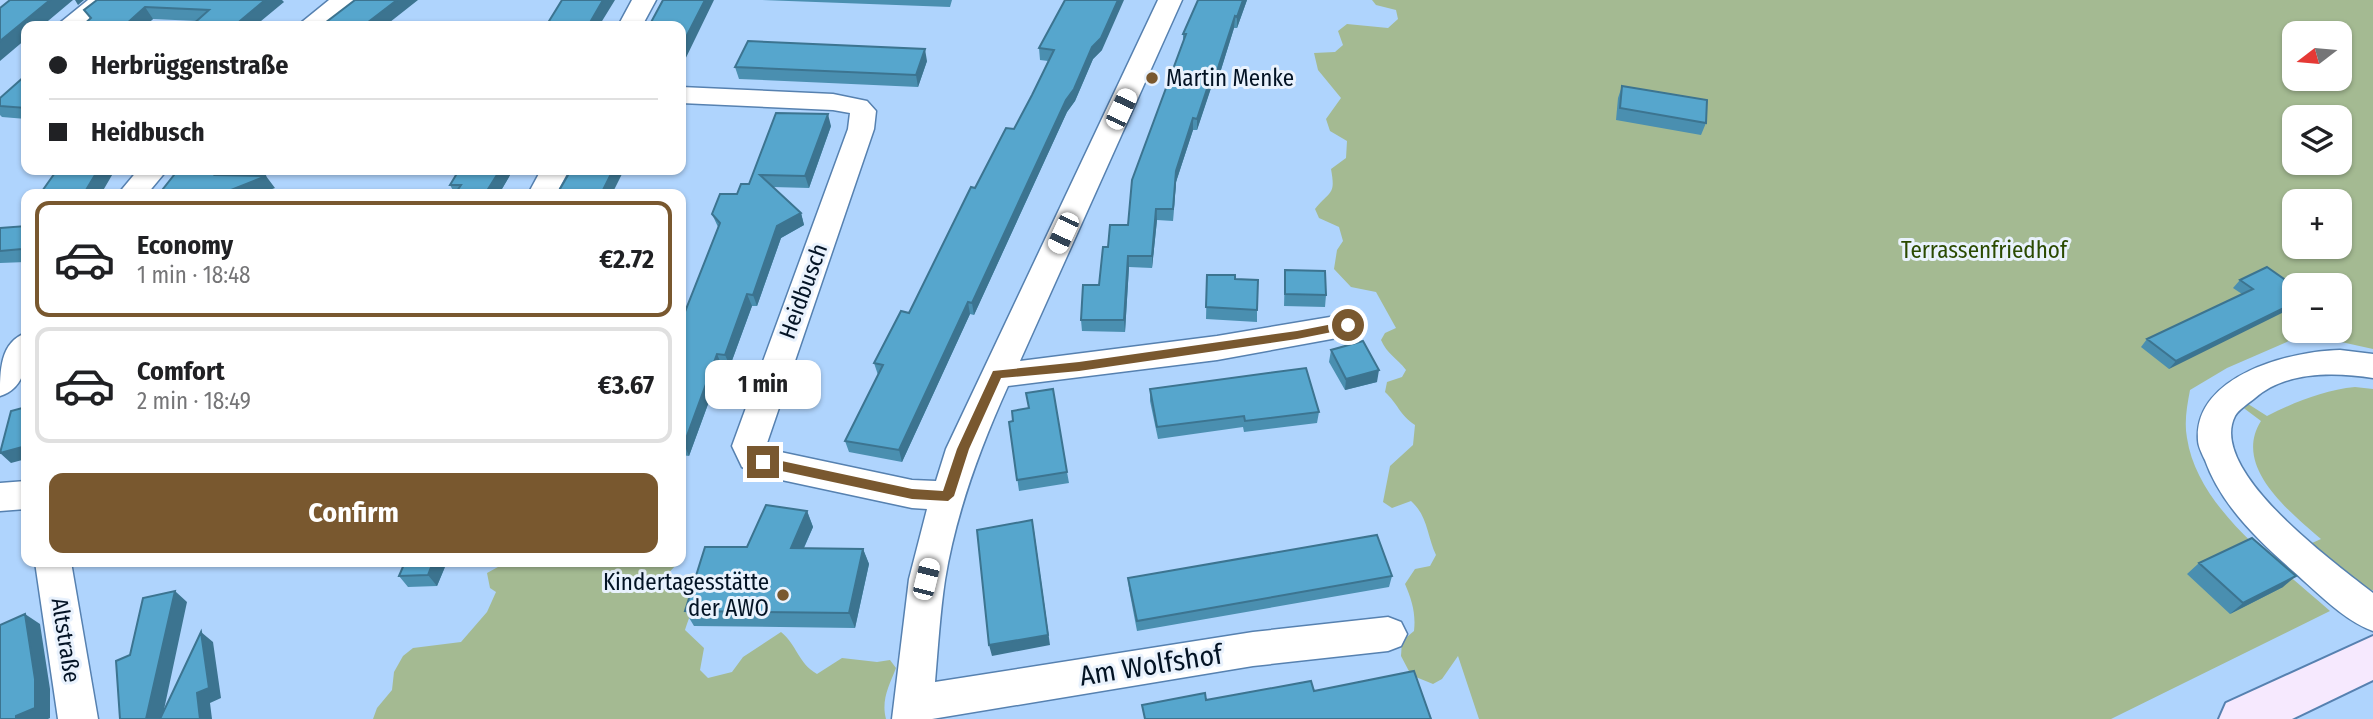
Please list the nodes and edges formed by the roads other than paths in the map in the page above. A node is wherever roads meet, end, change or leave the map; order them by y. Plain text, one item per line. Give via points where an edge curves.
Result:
1 (104, 0) edge
2 (345, 0) edge
3 (644, 0) edge
4 (1170, 0) edge
5 (75, 21) edge
6 (316, 21) edge
7 (633, 21) edge
8 (686, 95) edge
9 (149, 175) edge
10 (136, 189) edge
11 (1348, 325) dead end
12 (21, 352) edge
13 (2373, 366) edge
14 (997, 374) junction
15 (0, 384) edge
16 (21, 495) edge
17 (948, 496) junction
18 (0, 497) edge
19 (54, 567) edge
20 (2373, 615) edge
21 (1388, 634) dead end
22 (2373, 657) edge
23 (913, 711) edge
24 (78, 719) edge
25 (2243, 719) edge

1 - 5 street
2 - 6 street
3 - 7 street
4 - 14 street
8 - 17 street, Heidbusch via 833,102 863,111 861,129 749,446 754,457 912,494
9 - 10 street
11 - 14 street
12 - 15 street
13 - 20 street via 2322,361 2269,375 2233,394 2221,408 2215,434 2224,469 2264,524
14 - 17 street via 963,449
16 - 18 street
17 - 23 street via 926,579
19 - 24 street, Altstraße
21 - 23 street, Am Wolfshof via 1240,650
22 - 25 street

